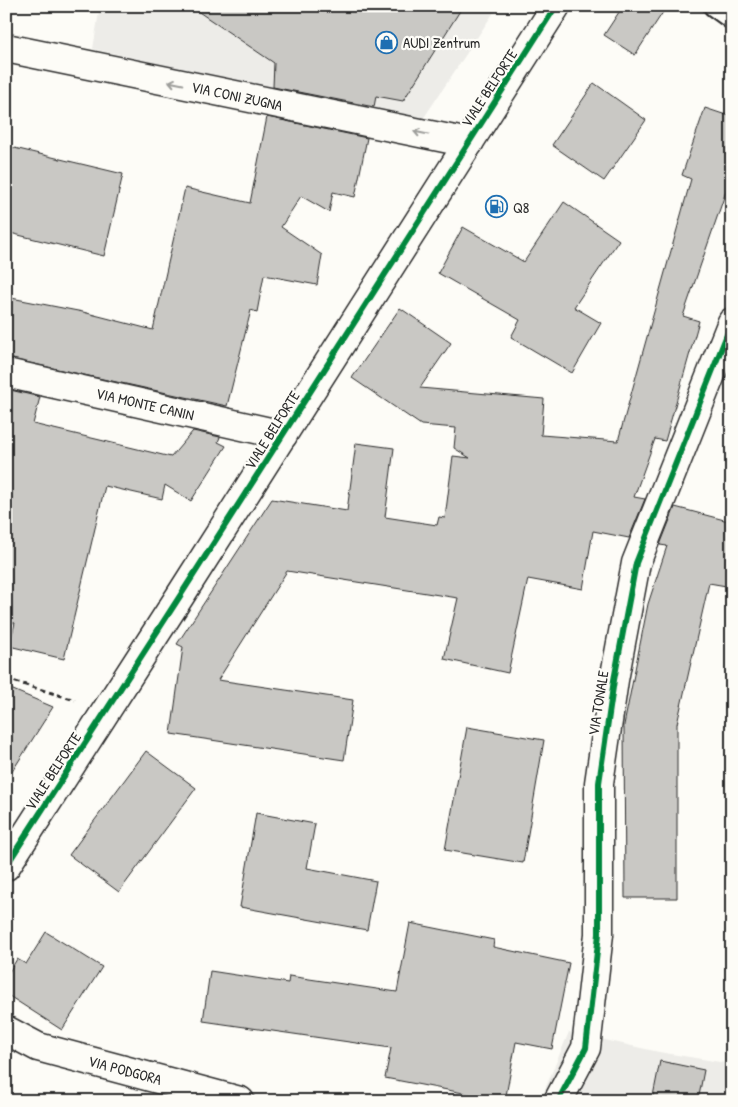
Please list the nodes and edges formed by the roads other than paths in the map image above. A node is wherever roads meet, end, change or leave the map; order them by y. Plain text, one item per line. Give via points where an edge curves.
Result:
1 (556, 6) edge
2 (714, 6) edge
3 (732, 19) edge
4 (6, 48) edge
5 (469, 143) junction
6 (732, 322) edge
7 (6, 373) edge
8 (283, 435) junction
9 (6, 866) edge
10 (6, 1030) edge
11 (38, 1047) junction
12 (6, 1052) edge
13 (240, 1101) edge
14 (558, 1101) edge

1 - 5 street, VIALE BELFORTE
2 - 3 lane
5 -> 4 street, VIA CONI ZUGNA
5 - 8 street, VIALE BELFORTE
6 - 14 street, VIA TONALE via 636,563 599,783 599,934 586,1048
7 - 8 street, VIA MONTE CANIN
8 - 9 street, VIALE BELFORTE
10 - 11 street, VIA PODGORA
11 - 12 street, VIA PODGORA
11 - 13 street, VIA PODGORA

